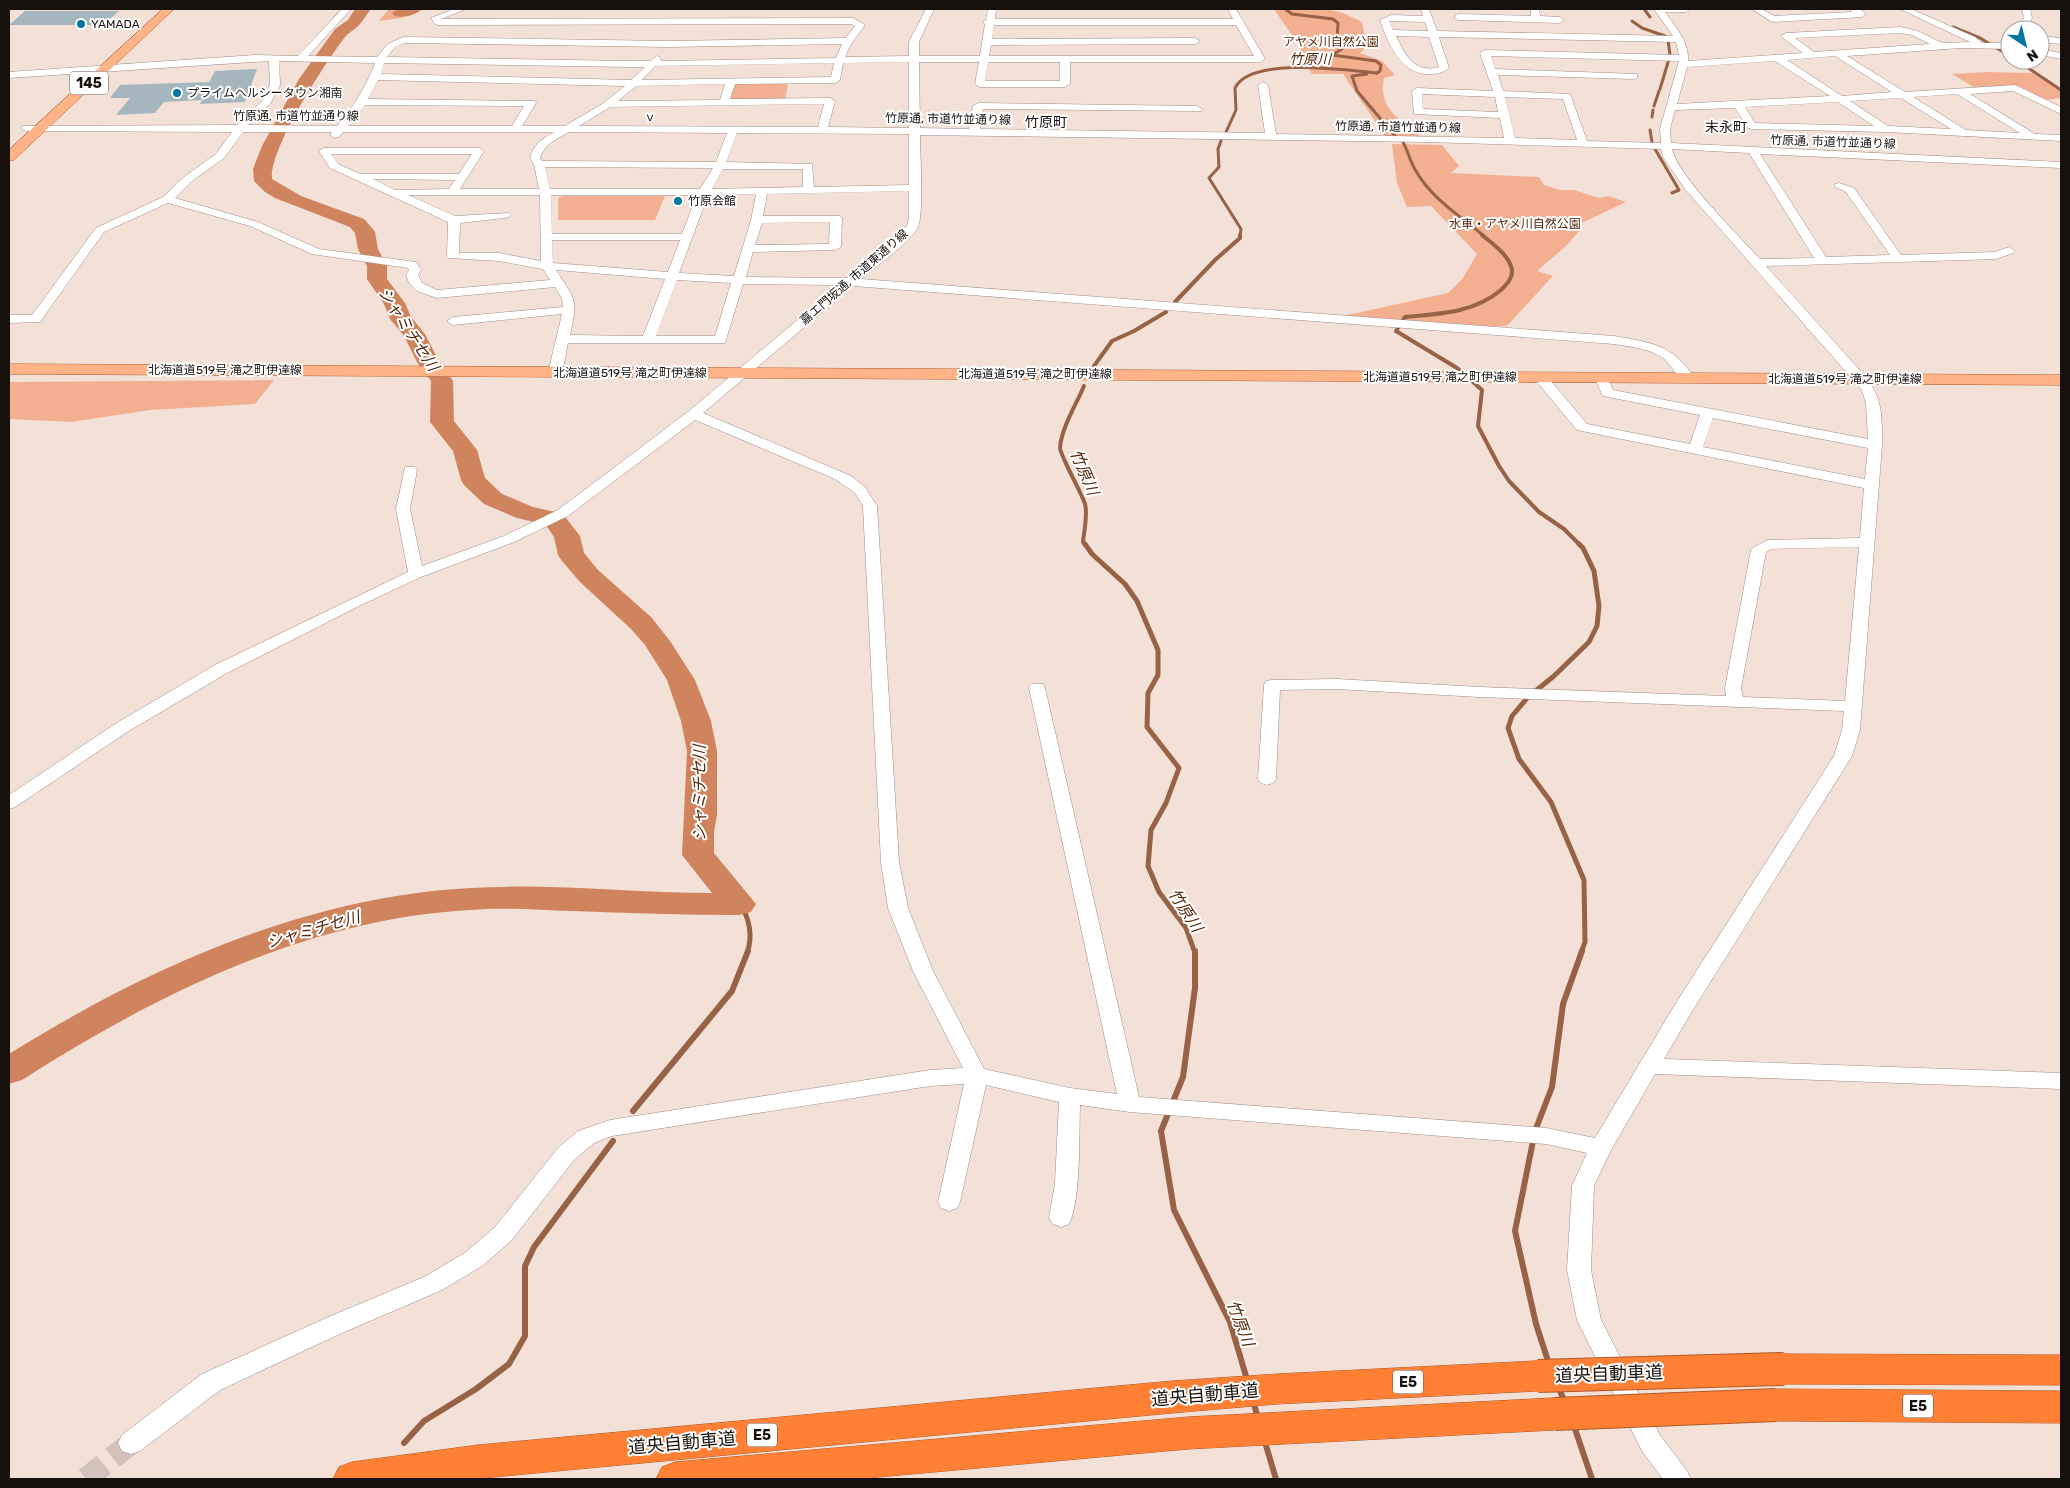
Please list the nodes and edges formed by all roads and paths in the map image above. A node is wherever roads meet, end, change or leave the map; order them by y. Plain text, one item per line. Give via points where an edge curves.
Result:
1 (157, 9) edge
2 (169, 9) edge
3 (347, 9) edge
4 (462, 9) edge
5 (700, 9) edge
6 (795, 9) edge
7 (930, 9) edge
8 (992, 9) edge
9 (1232, 9) edge
10 (1535, 9) edge
11 (1658, 9) edge
12 (1686, 9) edge
13 (1756, 9) edge
14 (1854, 9) edge
15 (1904, 9) edge
16 (1426, 14) edge
17 (1458, 17) dead end
18 (1187, 18) junction
19 (1492, 18) junction
20 (1536, 19) junction
21 (521, 20) junction
22 (1560, 20) dead end
23 (790, 21) junction
24 (988, 22) junction
25 (1238, 22) junction
26 (679, 33) junction
27 (1389, 33) junction
28 (1432, 33) junction
29 (1496, 35) junction
30 (1680, 39) junction
31 (846, 41) junction
32 (1195, 41) junction
33 (503, 42) junction
34 (987, 42) junction
35 (1978, 44) junction
36 (2000, 45) edge
37 (1940, 46) junction
38 (1838, 54) junction
39 (1565, 55) junction
40 (1812, 56) junction
41 (1778, 58) junction
42 (274, 59) junction
43 (303, 59) junction
44 (913, 59) junction
45 (985, 59) junction
46 (1065, 59) junction
47 (1203, 59) junction
48 (379, 60) junction
49 (486, 61) junction
50 (838, 61) junction
51 (1683, 61) junction
52 (653, 64) junction
53 (104, 68) junction
54 (90, 69) junction
55 (1493, 72) junction
56 (9, 75) edge
57 (1570, 75) junction
58 (1634, 76) dead end
59 (375, 77) junction
60 (471, 78) junction
61 (835, 80) junction
62 (731, 81) junction
63 (635, 83) junction
64 (1263, 85) dead end
65 (1960, 92) junction
66 (1499, 93) junction
67 (978, 95) dead end
68 (1904, 95) junction
69 (1203, 98) dead end
70 (1841, 99) junction
71 (830, 101) junction
72 (362, 102) junction
73 (724, 103) junction
74 (610, 104) junction
75 (978, 106) junction
76 (1738, 106) junction
77 (1670, 108) junction
78 (2061, 111) edge
79 (1504, 115) junction
80 (1192, 123) junction
81 (26, 128) junction
82 (40, 128) junction
83 (240, 128) junction
84 (340, 129) junction
85 (515, 129) junction
86 (1886, 129) junction
87 (567, 130) junction
88 (733, 130) junction
89 (822, 130) junction
90 (914, 131) junction
91 (974, 132) junction
92 (1964, 133) junction
93 (2034, 136) junction
94 (1271, 137) junction
95 (2061, 138) edge
96 (1510, 141) junction
97 (9, 143) edge
98 (1583, 143) junction
99 (1666, 146) junction
100 (324, 151) junction
101 (1753, 151) junction
102 (9, 157) edge
103 (539, 164) junction
104 (720, 165) junction
105 (2061, 165) edge
106 (355, 176) junction
107 (463, 177) junction
108 (1839, 186) dead end
109 (916, 188) junction
110 (809, 190) junction
111 (453, 191) junction
112 (762, 191) junction
113 (392, 192) junction
114 (545, 192) junction
115 (704, 192) junction
116 (167, 199) junction
117 (505, 215) dead end
118 (454, 220) junction
119 (757, 220) junction
120 (545, 237) junction
121 (686, 237) junction
122 (749, 249) junction
123 (2009, 251) dead end
124 (1897, 257) junction
125 (1821, 259) junction
126 (1757, 263) junction
127 (547, 266) junction
128 (672, 276) junction
129 (738, 280) junction
130 (849, 282) junction
131 (558, 283) junction
132 (569, 310) junction
133 (9, 319) edge
134 (453, 321) dead end
135 (564, 339) junction
136 (648, 339) junction
137 (9, 369) edge
138 (555, 372) junction
139 (741, 373) junction
140 (1540, 377) junction
141 (1601, 378) junction
142 (1688, 378) junction
143 (1860, 379) junction
144 (2061, 380) edge
145 (1708, 413) junction
146 (694, 414) junction
147 (1875, 445) junction
148 (1695, 449) junction
149 (410, 470) dead end
150 (1871, 485) junction
151 (1868, 542) junction
152 (416, 574) junction
153 (1037, 688) dead end
154 (1735, 702) junction
155 (1852, 706) junction
156 (1267, 779) dead end
157 (9, 803) edge
158 (1650, 1066) junction
159 (977, 1075) junction
160 (2061, 1081) edge
161 (1070, 1096) junction
162 (1130, 1104) junction
163 (1601, 1148) junction
164 (950, 1202) dead end
165 (1060, 1218) dead end
166 (2061, 1370) edge
167 (2061, 1407) edge
168 (131, 1443) tunnel mouth
169 (352, 1479) edge
170 (675, 1479) edge
171 (1678, 1479) edge

1 - 54 main road, 145
2 - 53 main road, 145
3 - 43 street
4 - 21 street via 435,18 438,22
5 - 26 street
6 - 23 street
7 - 44 street, 嘉エ門坂通, 市道東通り線 via 914,42
8 - 24 street
9 - 25 street
10 - 20 street
11 - 12 street
11 - 30 street
13 - 14 street via 1772,19 1862,14
15 - 35 street
16 - 27 street via 1384,20
16 - 28 street
17 - 19 street
18 - 24 street
18 - 25 street
18 - 32 street
19 - 20 street
19 - 29 street
20 - 22 street
21 - 26 street
21 - 33 street
23 - 26 street
23 - 31 street via 853,22 860,25
24 - 34 street
25 - 47 street via 1260,59
26 - 31 street
26 - 33 street
26 - 52 street
27 - 28 street
27 - 28 street via 1410,67 1437,71 1444,68
28 - 29 street
29 - 30 street
30 - 51 street
31 - 50 street
32 - 34 street
32 - 47 street
33 - 48 street via 404,40 395,42
33 - 49 street
34 - 45 street
35 - 36 street
35 - 37 street
37 - 38 street
37 - 40 street via 1915,33 1901,30 1786,36
38 - 40 street
38 - 68 street
39 - 51 street
39 - 55 street via 1485,53
39 - 57 street
40 - 41 street
41 - 51 street
41 - 70 street
42 - 43 street
42 - 53 street
42 - 83 street via 275,85 266,102
43 - 48 street
44 - 45 street
44 - 50 street
44 - 90 street, 嘉エ門坂通, 市道東通り線
45 - 46 street
45 - 46 street via 980,84 1064,84
46 - 47 street
48 - 49 street
48 - 59 street
49 - 52 street
49 - 60 street
50 - 52 street
50 - 61 street
51 - 77 street
52 - 63 street
53 - 54 street
53 - 82 main road, 145
54 - 56 street
54 - 81 main road, 145
55 - 57 street
55 - 66 street
57 - 58 street
59 - 60 street
59 - 72 street
60 - 63 street
61 - 62 street
61 - 71 street
62 - 63 street
62 - 73 street
63 - 74 street
64 - 94 street
65 - 68 street
65 - 78 street via 2015,88
65 - 93 street
66 - 79 street
66 - 79 street via 1417,91 1418,112
66 - 98 street via 1568,96
67 - 75 street
68 - 70 street
68 - 92 street
69 - 80 street
70 - 76 street
70 - 86 street
71 - 73 street
71 - 89 street
72 - 84 street
72 - 85 street via 531,104
73 - 74 street
74 - 87 street
75 - 80 street
75 - 91 street
76 - 77 street
76 - 86 street via 1752,126
77 - 99 street via 1665,129
79 - 96 street
80 - 91 street, 竹原通, 市道竹並通り線
80 - 94 street, 竹原通, 市道竹並通り線
81 - 82 street, 竹原通, 市道竹並通り線
81 - 97 main road, 145
82 - 83 street, 竹原通, 市道竹並通り線
82 - 102 main road, 145
83 - 84 street, 竹原通, 市道竹並通り線
83 - 116 street via 220,156
84 - 85 street, 竹原通, 市道竹並通り線
84 - 100 street
85 - 87 street, 竹原通, 市道竹並通り線
86 - 92 street
87 - 88 street, ｖ
87 - 103 street via 537,150 535,158
88 - 89 street, 竹原通, 市道竹並通り線
88 - 104 street
89 - 90 street, 竹原通, 市道竹並通り線
90 - 91 street, 竹原通, 市道竹並通り線
90 - 109 street, 嘉エ門坂通, 市道東通り線
92 - 93 street
93 - 95 street
94 - 96 street, 竹原通, 市道竹並通り線
96 - 98 street, 竹原通, 市道竹並通り線
98 - 99 street, 竹原通, 市道竹並通り線
99 - 101 street, 竹原通, 市道竹並通り線
99 - 126 street via 1668,157 1689,187
100 - 106 street via 334,166
100 - 107 street via 479,151
101 - 105 street, 竹原通, 市道竹並通り線
101 - 125 street
103 - 104 street
103 - 114 street
104 - 110 street via 808,166
104 - 115 street
106 - 107 street
106 - 113 street
107 - 111 street
108 - 124 street via 1850,190
109 - 110 street
109 - 130 street, 嘉エ門坂通, 市道東通り線 via 912,227
110 - 112 street
111 - 113 street
111 - 114 street
112 - 115 street
112 - 119 street
113 - 118 street
114 - 115 street
114 - 120 street
115 - 121 street
116 - 131 street via 254,224 316,252 412,265 415,270 413,280 420,288 437,294
116 - 133 street via 100,230 36,318
117 - 118 street
118 - 127 street via 453,260 488,268
119 - 122 street
119 - 122 street via 836,218 835,247
120 - 121 street
120 - 127 street
121 - 128 street
122 - 129 street
123 - 124 street via 1996,255
124 - 125 street
125 - 126 street
126 - 143 street
127 - 128 street
127 - 131 street
128 - 129 street
128 - 136 street
129 - 130 street
129 - 136 street via 720,340
130 - 139 street, 嘉エ門坂通, 市道東通り線
130 - 142 street via 1614,340 1641,344 1668,354 1678,362
131 - 132 street via 568,298
132 - 134 street
132 - 135 street
135 - 136 street
135 - 138 street
137 - 138 main road, 北海道道519号 滝之町伊達線
138 - 139 main road, 北海道道519号 滝之町伊達線
139 - 140 main road, 北海道道519号 滝之町伊達線
139 - 146 street, 嘉エ門坂通, 市道東通り線
140 - 141 main road, 北海道道519号 滝之町伊達線
140 - 148 street via 1582,427
141 - 142 main road, 北海道道519号 滝之町伊達線
141 - 145 street via 1608,393
142 - 143 main road, 北海道道519号 滝之町伊達線
143 - 144 main road, 北海道道519号 滝之町伊達線
143 - 147 street via 1868,389 1872,404
145 - 147 street
145 - 148 street
146 - 152 street, 嘉エ門坂通, 市道東通り線 via 563,513
146 - 159 street via 834,473 865,493 870,506 890,862 898,908 923,971
147 - 150 street
148 - 150 street
149 - 152 street via 403,509
150 - 151 street
151 - 154 street via 1768,545 1759,550 1733,688
151 - 155 street
152 - 157 street, 嘉エ門坂通, 市道東通り線 via 221,669 138,717
153 - 162 street
154 - 155 street
154 - 156 street via 1346,684 1272,685
155 - 158 street via 1851,730 1843,756 1683,1008
158 - 160 street
158 - 163 street
159 - 161 street
159 - 164 street
159 - 168 street via 930,1078 658,1120 610,1128 586,1137 566,1154 503,1234 474,1259 434,1283 211,1382
161 - 162 street
161 - 165 street via 1066,1183
162 - 163 street via 1546,1136
163 - 171 street via 1582,1195 1579,1270 1589,1320 1652,1443
166 - 169 highway, 道央自動車道 / E5, bridge via 1784,1369 1538,1376 1277,1389 478,1462
167 - 170 highway, E5, bridge via 1776,1404 1188,1433

